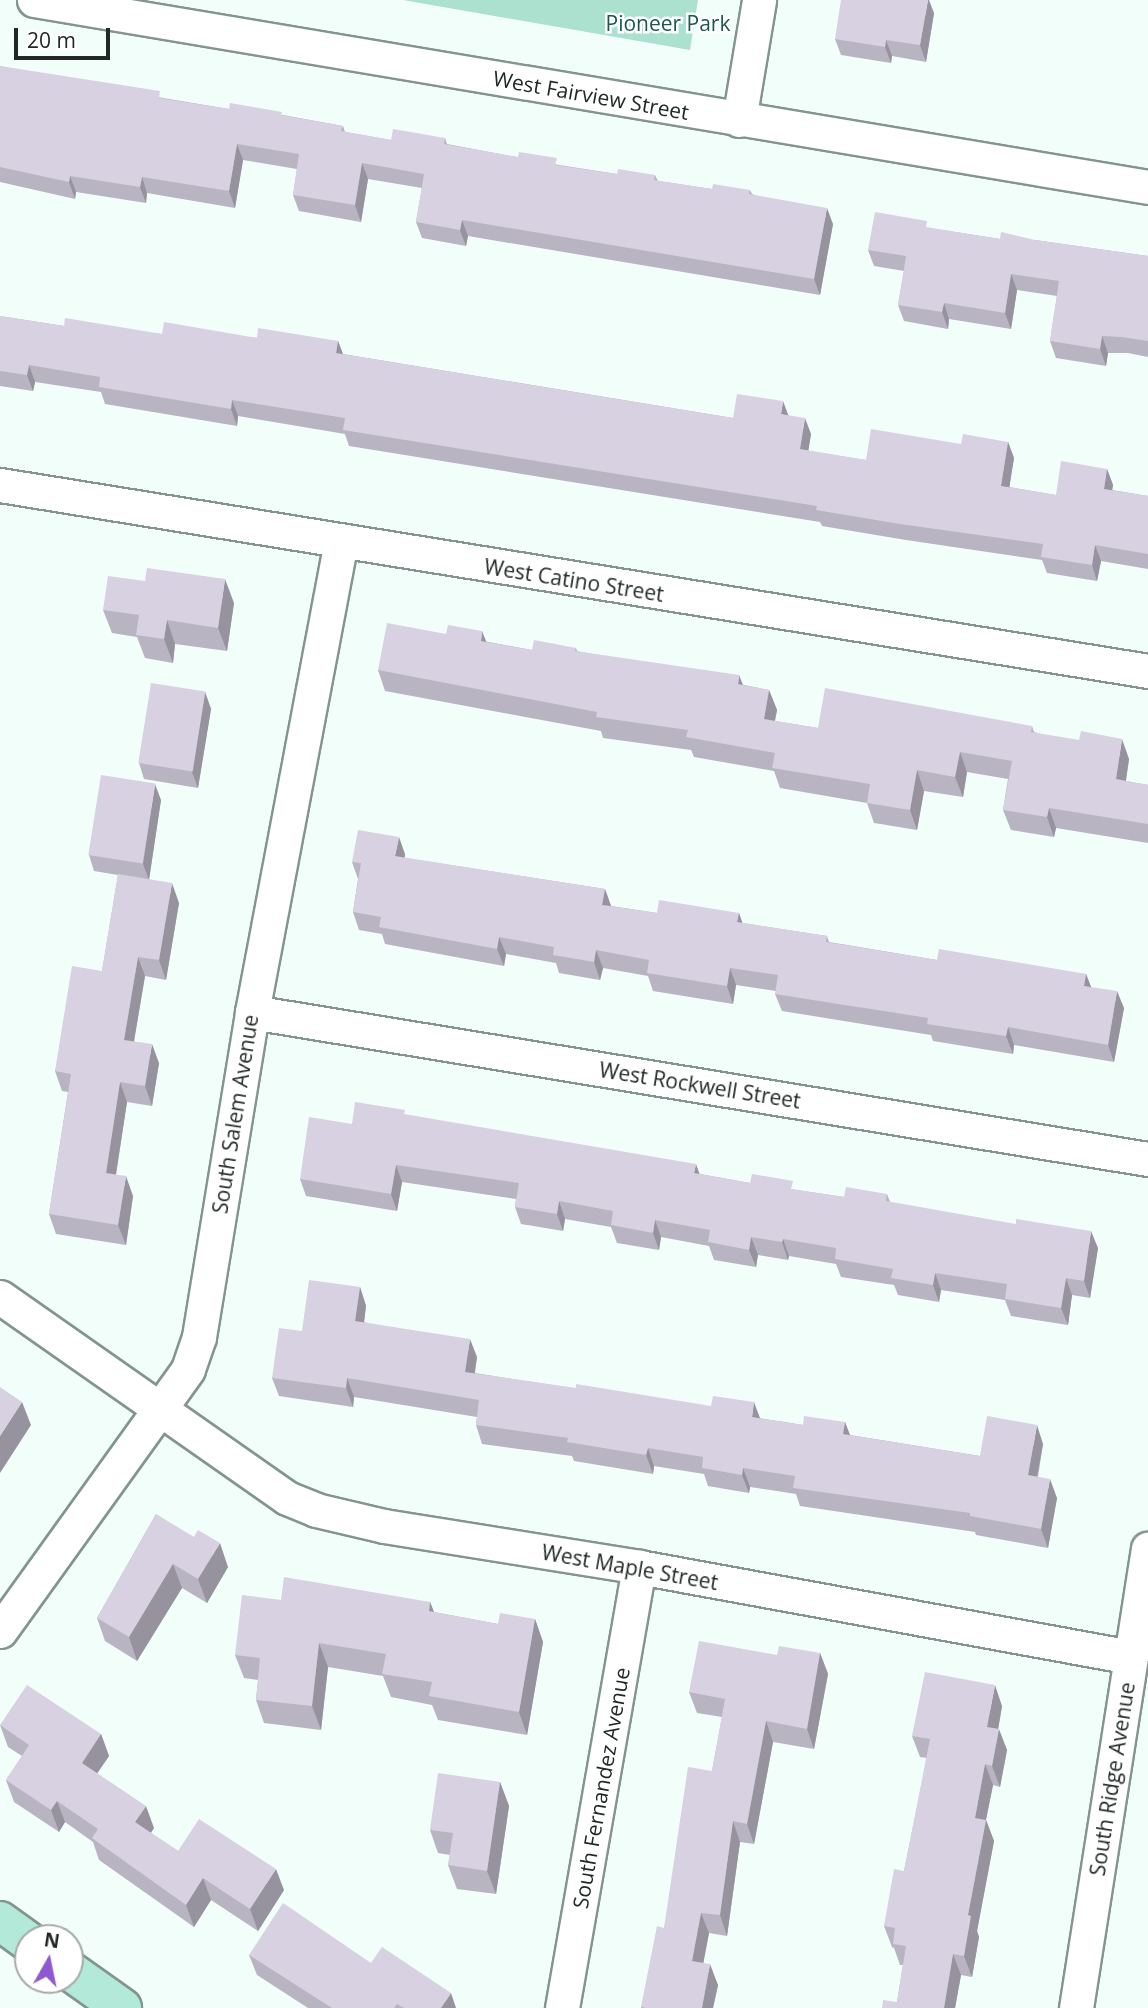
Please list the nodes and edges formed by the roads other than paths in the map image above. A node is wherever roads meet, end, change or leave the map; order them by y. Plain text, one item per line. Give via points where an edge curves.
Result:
1 (34, 0) edge
2 (759, 0) edge
3 (739, 120) junction
4 (1148, 187) edge
5 (0, 485) edge
6 (341, 542) junction
7 (1148, 671) edge
8 (252, 1012) junction
9 (1148, 1159) edge
10 (0, 1297) edge
11 (156, 1409) junction
12 (1148, 1549) edge
13 (639, 1567) junction
14 (0, 1631) edge
15 (1131, 1657) junction
16 (84, 1981) edge
17 (122, 2008) edge
18 (562, 2008) edge
19 (1076, 2008) edge

1 - 3 street, West Fairview Street
2 - 3 street
3 - 4 street, West Fairview Street
5 - 6 street, West Catino Street
6 - 7 street, West Catino Street
6 - 8 street, South Salem Avenue
8 - 9 street, West Rockwell Street
8 - 11 street, South Salem Avenue via 199,1337 188,1369
10 - 11 street, West Maple Street
11 - 13 street, West Maple Street via 287,1498 316,1510 384,1526
11 - 14 street, South Salem Avenue
12 - 15 street, South Ridge Avenue
13 - 15 street, West Maple Street
13 - 18 street, South Fernandez Avenue
15 - 19 street, South Ridge Avenue
16 - 17 main road

